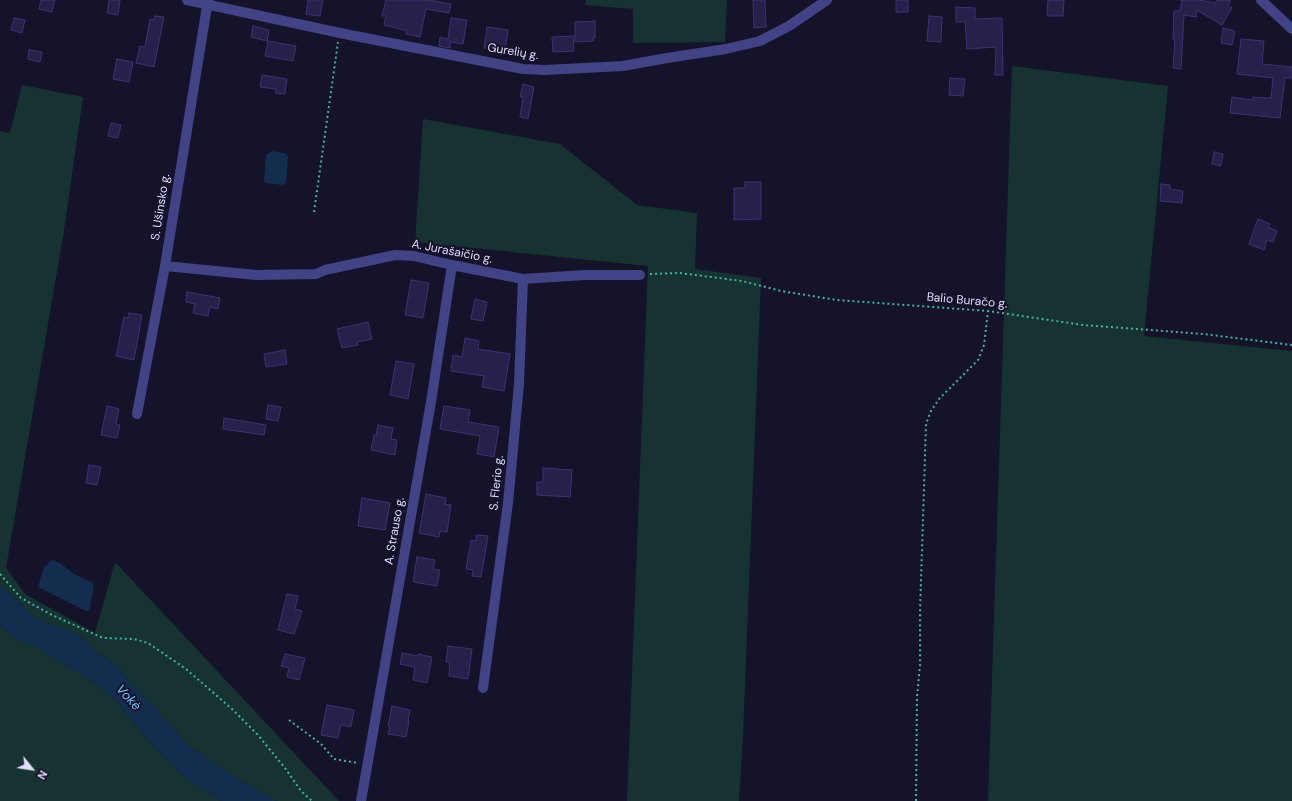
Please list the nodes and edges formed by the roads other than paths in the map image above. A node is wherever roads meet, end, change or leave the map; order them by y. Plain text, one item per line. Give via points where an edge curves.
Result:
1 (187, 0) edge
2 (827, 0) edge
3 (1261, 0) edge
4 (208, 2) edge
5 (1292, 29) edge
6 (452, 265) junction
7 (165, 266) junction
8 (640, 275) road end
9 (523, 279) junction
10 (137, 414) dead end
11 (483, 688) dead end
12 (361, 801) edge

1 - 4 street, Gurelių g.
2 - 4 street, Gurelių g. via 789,26 760,41 623,66 545,70 523,69 340,33
3 - 5 street
4 - 7 street, S. Ušinsko g.
6 - 7 street, A. Jurašaičio g. via 414,256 395,255 316,274 256,275
6 - 9 street, A. Jurašaičio g.
6 - 12 street, A. Strauso g. via 431,402
7 - 10 street, S. Ušinsko g.
8 - 9 street, A. Jurašaičio g.
9 - 11 street, S. Flerio g. via 519,384 509,495

